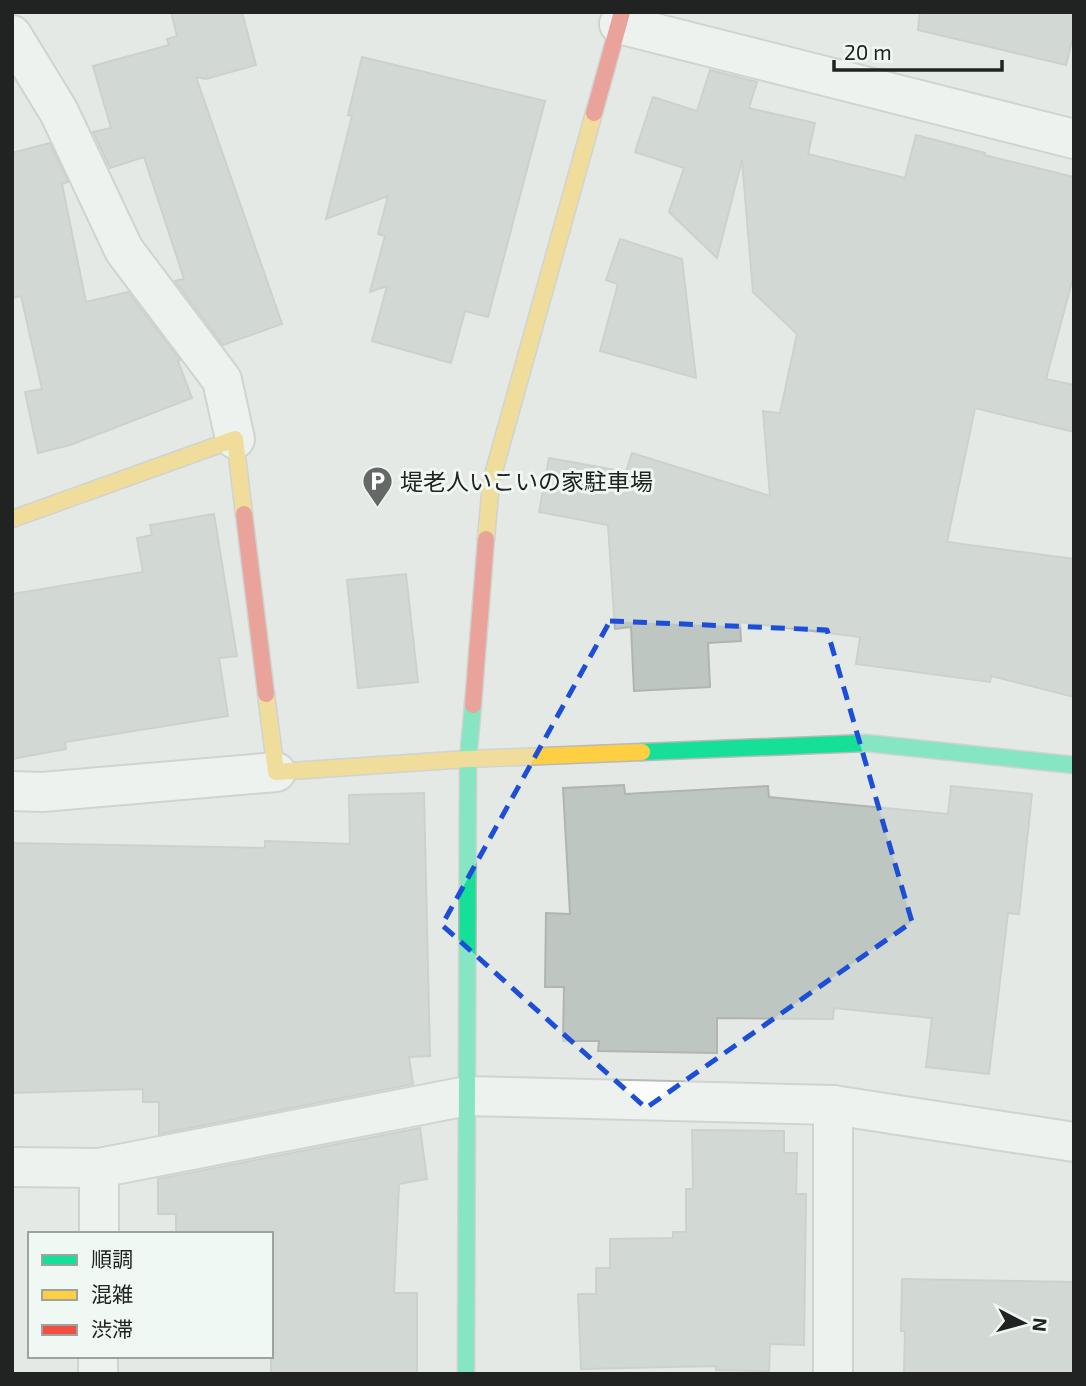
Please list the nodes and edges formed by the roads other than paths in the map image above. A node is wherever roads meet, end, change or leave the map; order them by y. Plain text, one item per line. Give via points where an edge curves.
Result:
1 (621, 18) edge
2 (12, 34) edge
3 (1074, 139) edge
4 (235, 439) junction
5 (12, 519) edge
6 (468, 760) junction
7 (1074, 765) edge
8 (276, 772) junction
9 (12, 790) edge
10 (467, 1096) junction
11 (833, 1105) junction
12 (1074, 1142) edge
13 (12, 1167) edge
14 (99, 1168) junction
15 (99, 1232) edge
16 (466, 1374) edge
17 (833, 1374) edge

1 - 3 street
1 - 6 street via 491,482
2 - 4 street via 59,111 124,250 222,380
4 - 5 street
4 - 8 street
6 - 7 street via 866,743
6 - 8 street
6 - 10 street
8 - 9 street via 42,792
10 - 11 street
10 - 14 street
10 - 16 street
11 - 12 street
11 - 17 street
13 - 14 street
14 - 15 street

